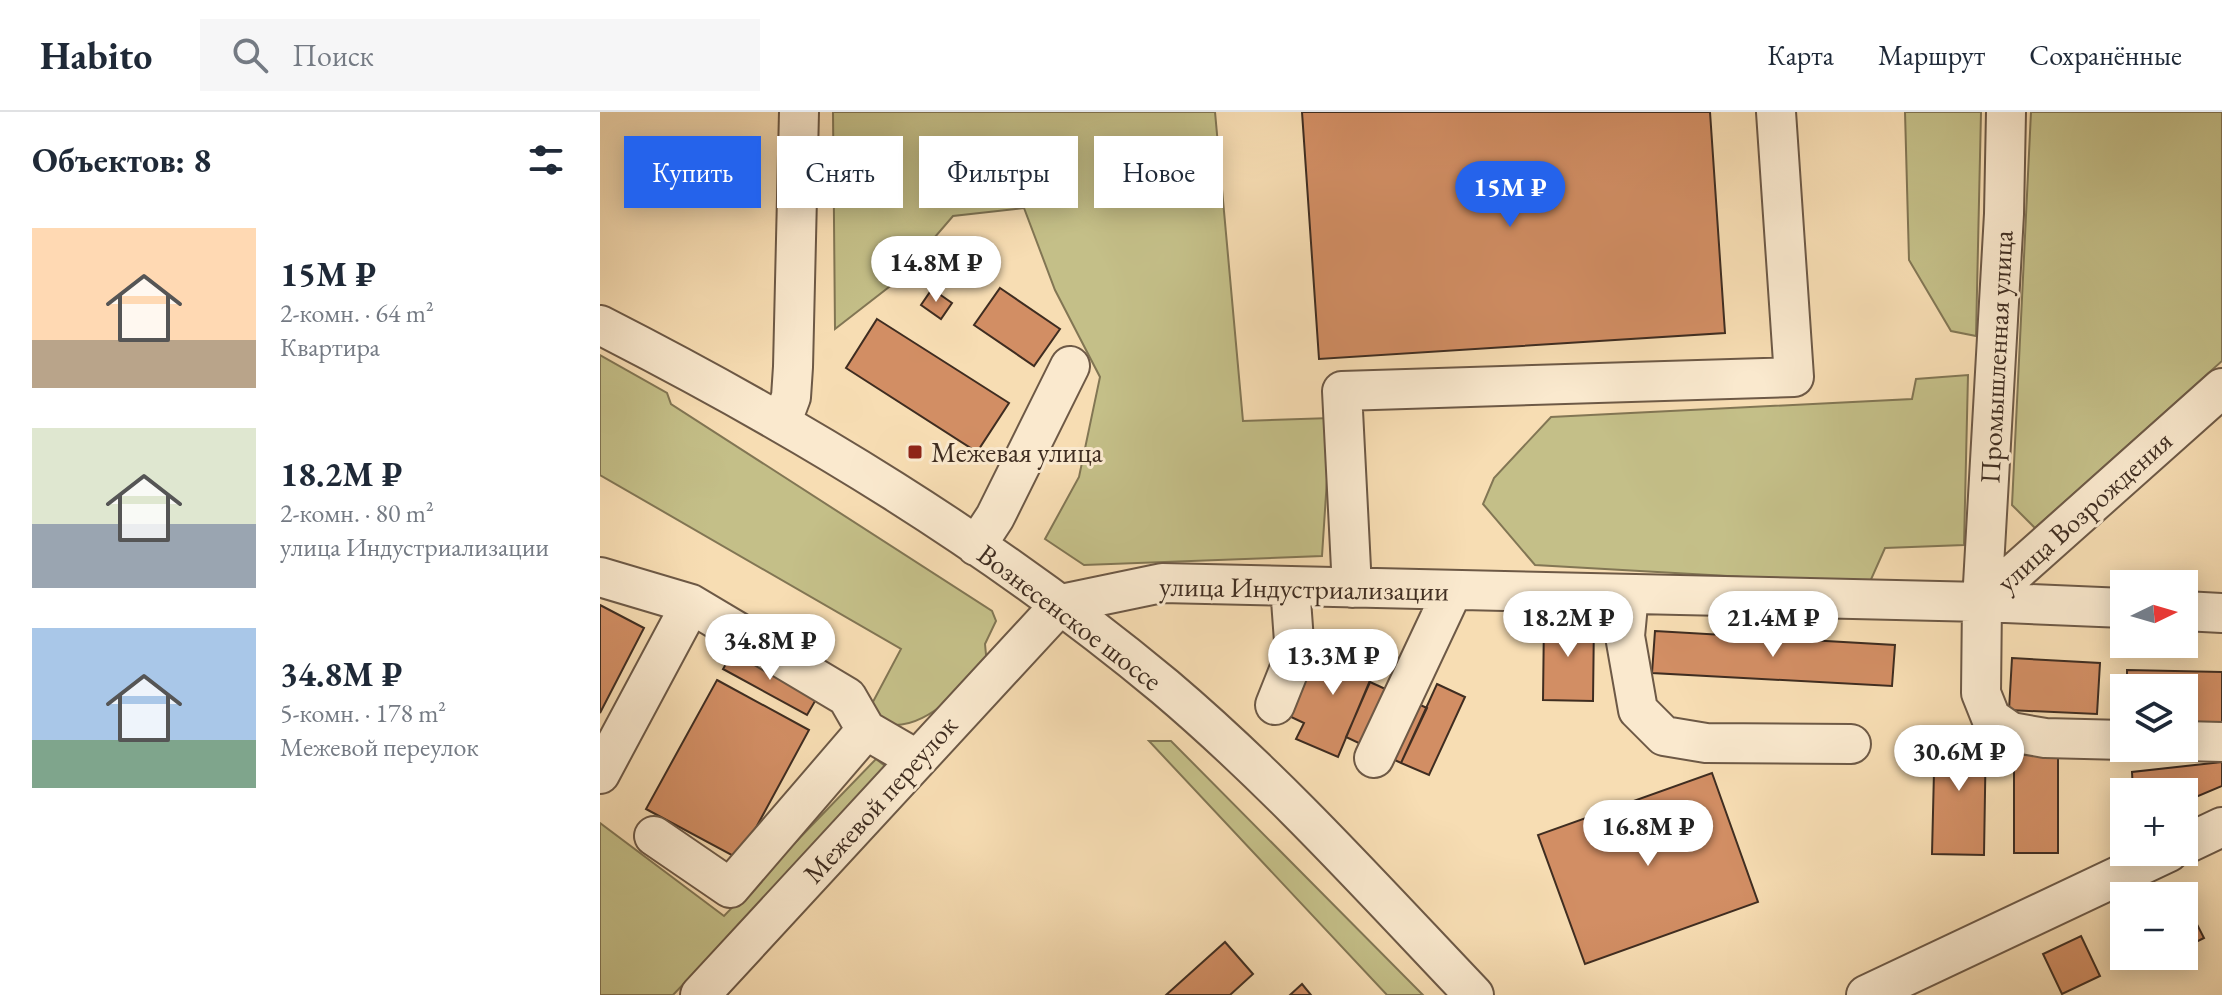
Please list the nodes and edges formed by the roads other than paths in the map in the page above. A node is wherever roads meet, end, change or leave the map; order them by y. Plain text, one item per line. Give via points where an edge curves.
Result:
1 (799, 112) edge
2 (1776, 112) edge
3 (2006, 112) edge
4 (600, 325) edge
5 (1070, 366) dead end
6 (2222, 388) edge
7 (782, 421) junction
8 (976, 546) junction
9 (600, 577) edge
10 (1290, 586) junction
11 (1352, 588) junction
12 (1453, 590) junction
13 (1629, 594) junction
14 (1982, 602) junction
15 (691, 604) junction
16 (1061, 604) junction
17 (2110, 607) edge
18 (2198, 612) edge
19 (2222, 613) edge
20 (1275, 705) dead end
21 (866, 730) junction
22 (2110, 740) edge
23 (2198, 741) edge
24 (2222, 742) edge
25 (1851, 744) dead end
26 (1374, 758) dead end
27 (916, 759) junction
28 (600, 774) edge
29 (2222, 827) edge
30 (654, 836) dead end
31 (2198, 838) edge
32 (2139, 866) edge
33 (700, 995) edge
34 (1474, 995) edge
35 (1866, 995) edge

1 - 7 street via 793,367 791,397
2 - 11 street via 1794,377 1342,391
3 - 14 street, Промышленная улица
4 - 7 street, Вознесенское шоссе
5 - 8 street
6 - 14 street, улица Возрождения
7 - 8 street, Вознесенское шоссе
8 - 16 street, Вознесенское шоссе
9 - 15 street
10 - 11 street, улица Индустриализации
10 - 16 street, улица Индустриализации via 1162,583
10 - 20 street via 1295,655
11 - 12 street, улица Индустриализации
12 - 13 street, улица Индустриализации
12 - 26 street
13 - 14 street, улица Индустриализации
13 - 25 street via 1625,636 1638,710 1664,736 1706,743
14 - 17 street, улица Индустриализации
14 - 22 street, Промышленная улица via 1981,693 1991,718 2011,732
15 - 21 street via 847,697
15 - 28 street
16 - 27 street, Межевой переулок
16 - 34 street, Вознесенское шоссе via 1254,767
18 - 19 street
21 - 27 street
21 - 30 street via 730,888
23 - 24 street
27 - 33 street, Межевой переулок
29 - 31 street
32 - 35 street

